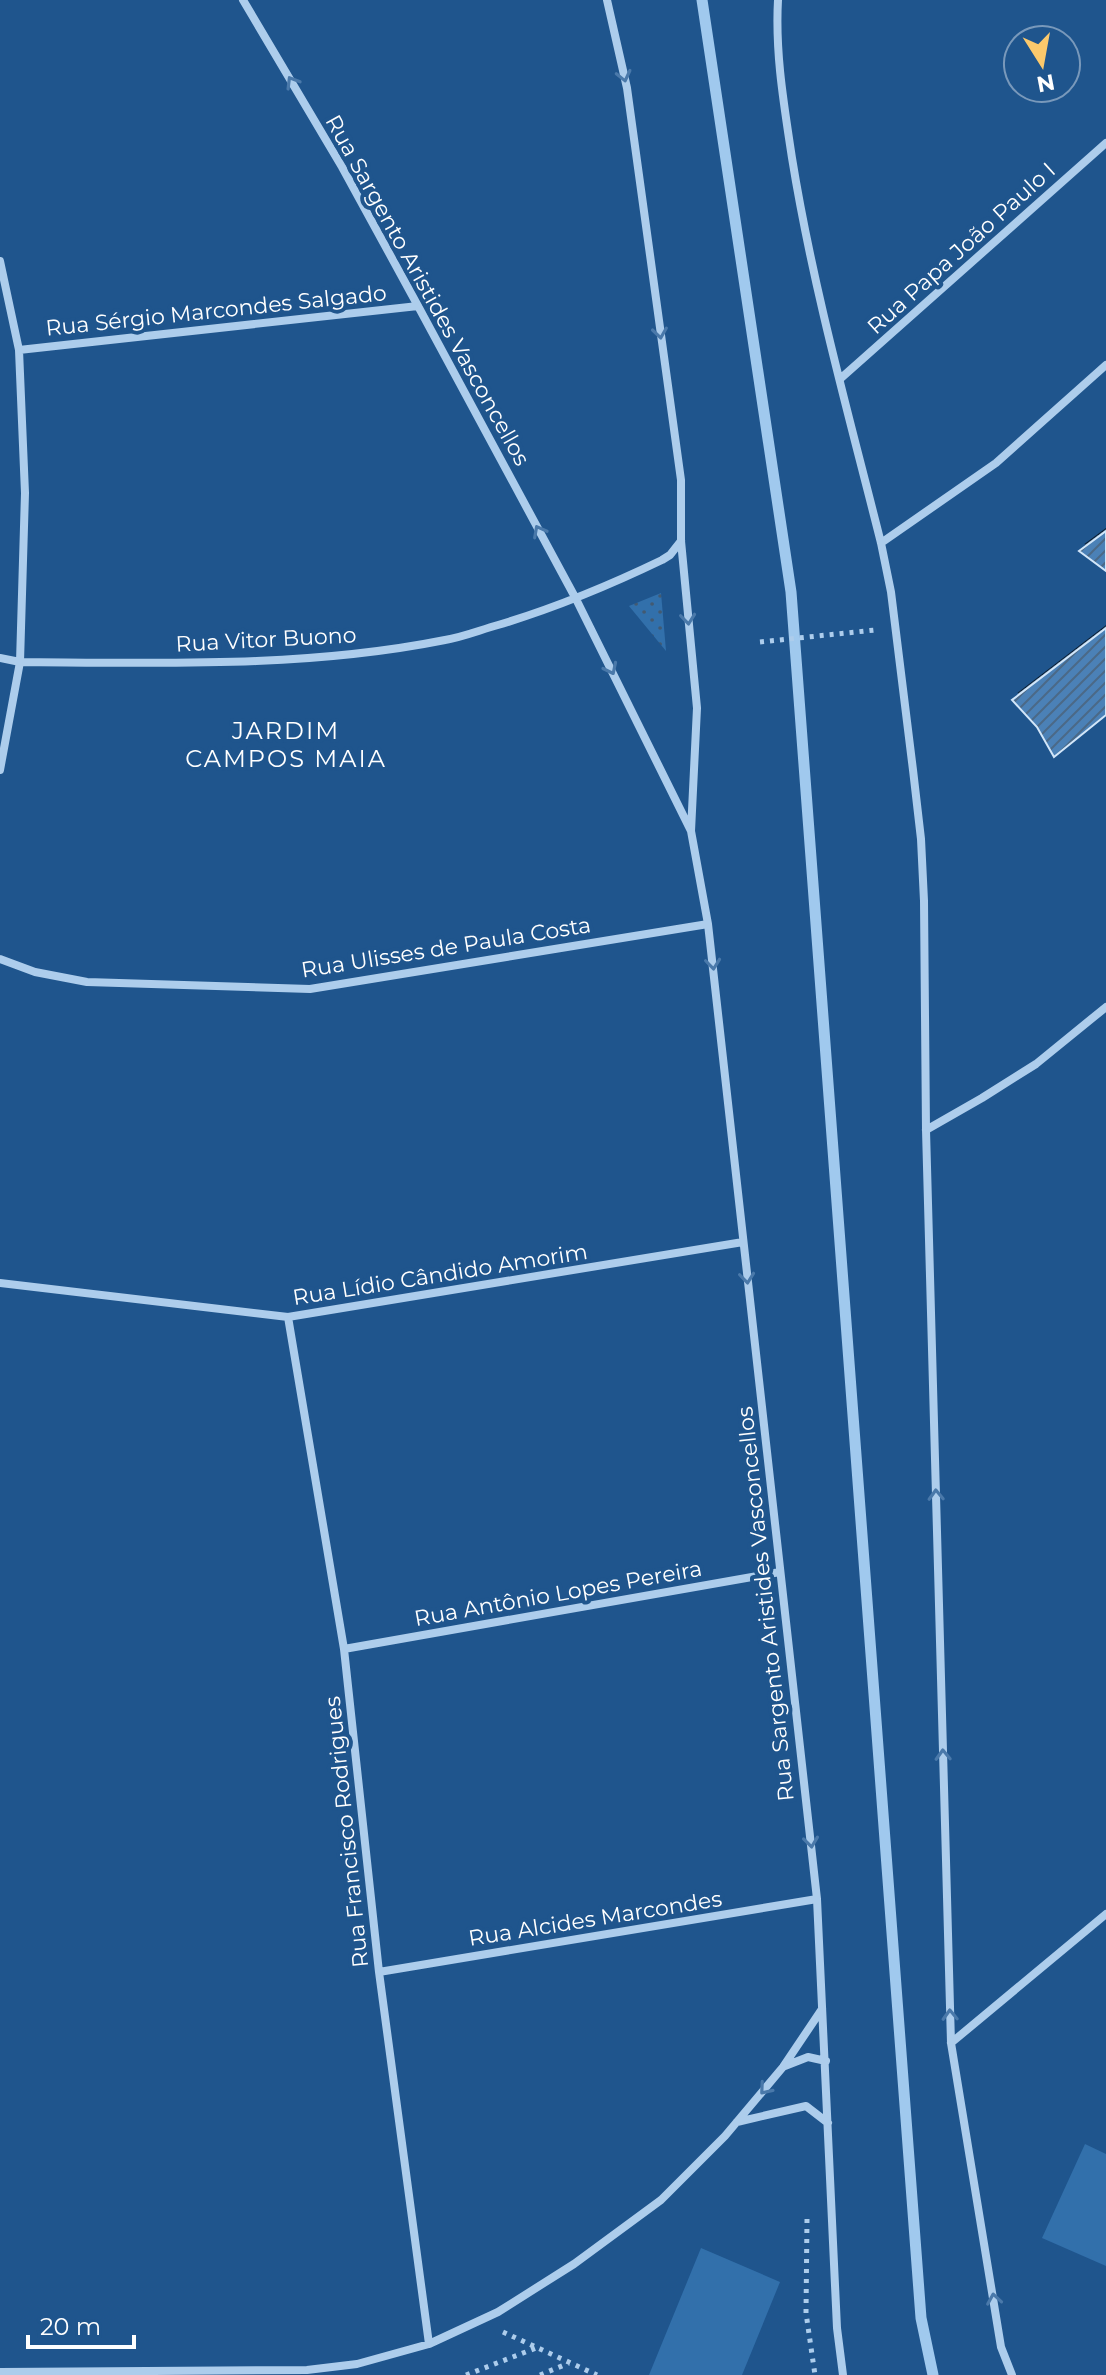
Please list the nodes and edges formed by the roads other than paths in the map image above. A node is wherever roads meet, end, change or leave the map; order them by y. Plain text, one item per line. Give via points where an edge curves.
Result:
1 (243, 0) edge
2 (607, 0) edge
3 (778, 0) edge
4 (1106, 143) edge
5 (0, 261) edge
6 (418, 306) junction
7 (19, 350) junction
8 (1106, 365) edge
9 (840, 379) junction
10 (681, 541) junction
11 (881, 543) junction
12 (576, 599) junction
13 (0, 658) edge
14 (20, 662) junction
15 (0, 770) edge
16 (691, 831) junction
17 (708, 924) junction
18 (0, 959) edge
19 (1106, 1007) edge
20 (926, 1130) junction
21 (743, 1242) junction
22 (0, 1283) edge
23 (288, 1317) junction
24 (780, 1572) junction
25 (344, 1649) junction
26 (817, 1899) junction
27 (1106, 1914) edge
28 (379, 1972) junction
29 (822, 2009) junction
30 (951, 2043) junction
31 (826, 2061) junction
32 (783, 2067) junction
33 (737, 2122) junction
34 (828, 2123) junction
35 (429, 2344) junction
36 (0, 2372) edge
37 (306, 2372) edge
38 (843, 2375) edge
39 (1012, 2375) edge

6 -> 1 street, Rua Sargento Aristides Vasconcellos
2 -> 10 street, Rua Sargento Aristides Vasconcellos via 627,88 679,465
3 - 9 street via 782,92 799,199
4 - 9 street, Rua Papa João Paulo I
5 - 7 street
6 - 7 street, Rua Sérgio Marcondes Salgado
12 -> 6 street, Rua Sargento Aristides Vasconcellos
7 - 14 street via 25,493
8 - 11 street via 996,463
9 - 11 street
10 - 12 street via 662,560
10 -> 16 street, Rua Sargento Aristides Vasconcellos via 697,708
11 - 20 street via 921,839
12 - 14 street, Rua Vitor Buono via 447,640 312,660
12 -> 16 street, Rua Sargento Aristides Vasconcellos
13 - 14 street, Rua Vitor Buono
14 - 15 street
16 - 17 street, Rua Sargento Aristides Vasconcellos
17 - 18 street, Rua Ulisses de Paula Costa via 310,989 87,982
17 -> 21 street, Rua Sargento Aristides Vasconcellos
19 - 20 street via 1036,1064
30 -> 20 street
21 - 23 street, Rua Lídio Cândido Amorim
21 -> 24 street, Rua Sargento Aristides Vasconcellos
22 - 23 street, Rua Lídio Cândido Amorim
23 - 25 street, Rua Francisco Rodrigues
24 - 25 street, Rua Antônio Lopes Pereira
24 -> 26 street, Rua Sargento Aristides Vasconcellos
25 - 28 street, Rua Francisco Rodrigues
26 - 28 street, Rua Alcides Marcondes
26 - 29 street, Rua Sargento Aristides Vasconcellos
27 - 30 street
28 - 35 street, Rua Francisco Rodrigues
29 - 31 street, Rua Sargento Aristides Vasconcellos
29 - 32 street
39 -> 30 street via 1001,2347
31 - 32 street via 808,2057
31 - 34 street, Rua Sargento Aristides Vasconcellos
32 -> 33 street
33 - 34 street via 806,2106
33 - 35 street via 661,2200 574,2264 498,2312
34 - 38 street, Rua Sargento Aristides Vasconcellos
35 - 37 street
36 - 37 street

